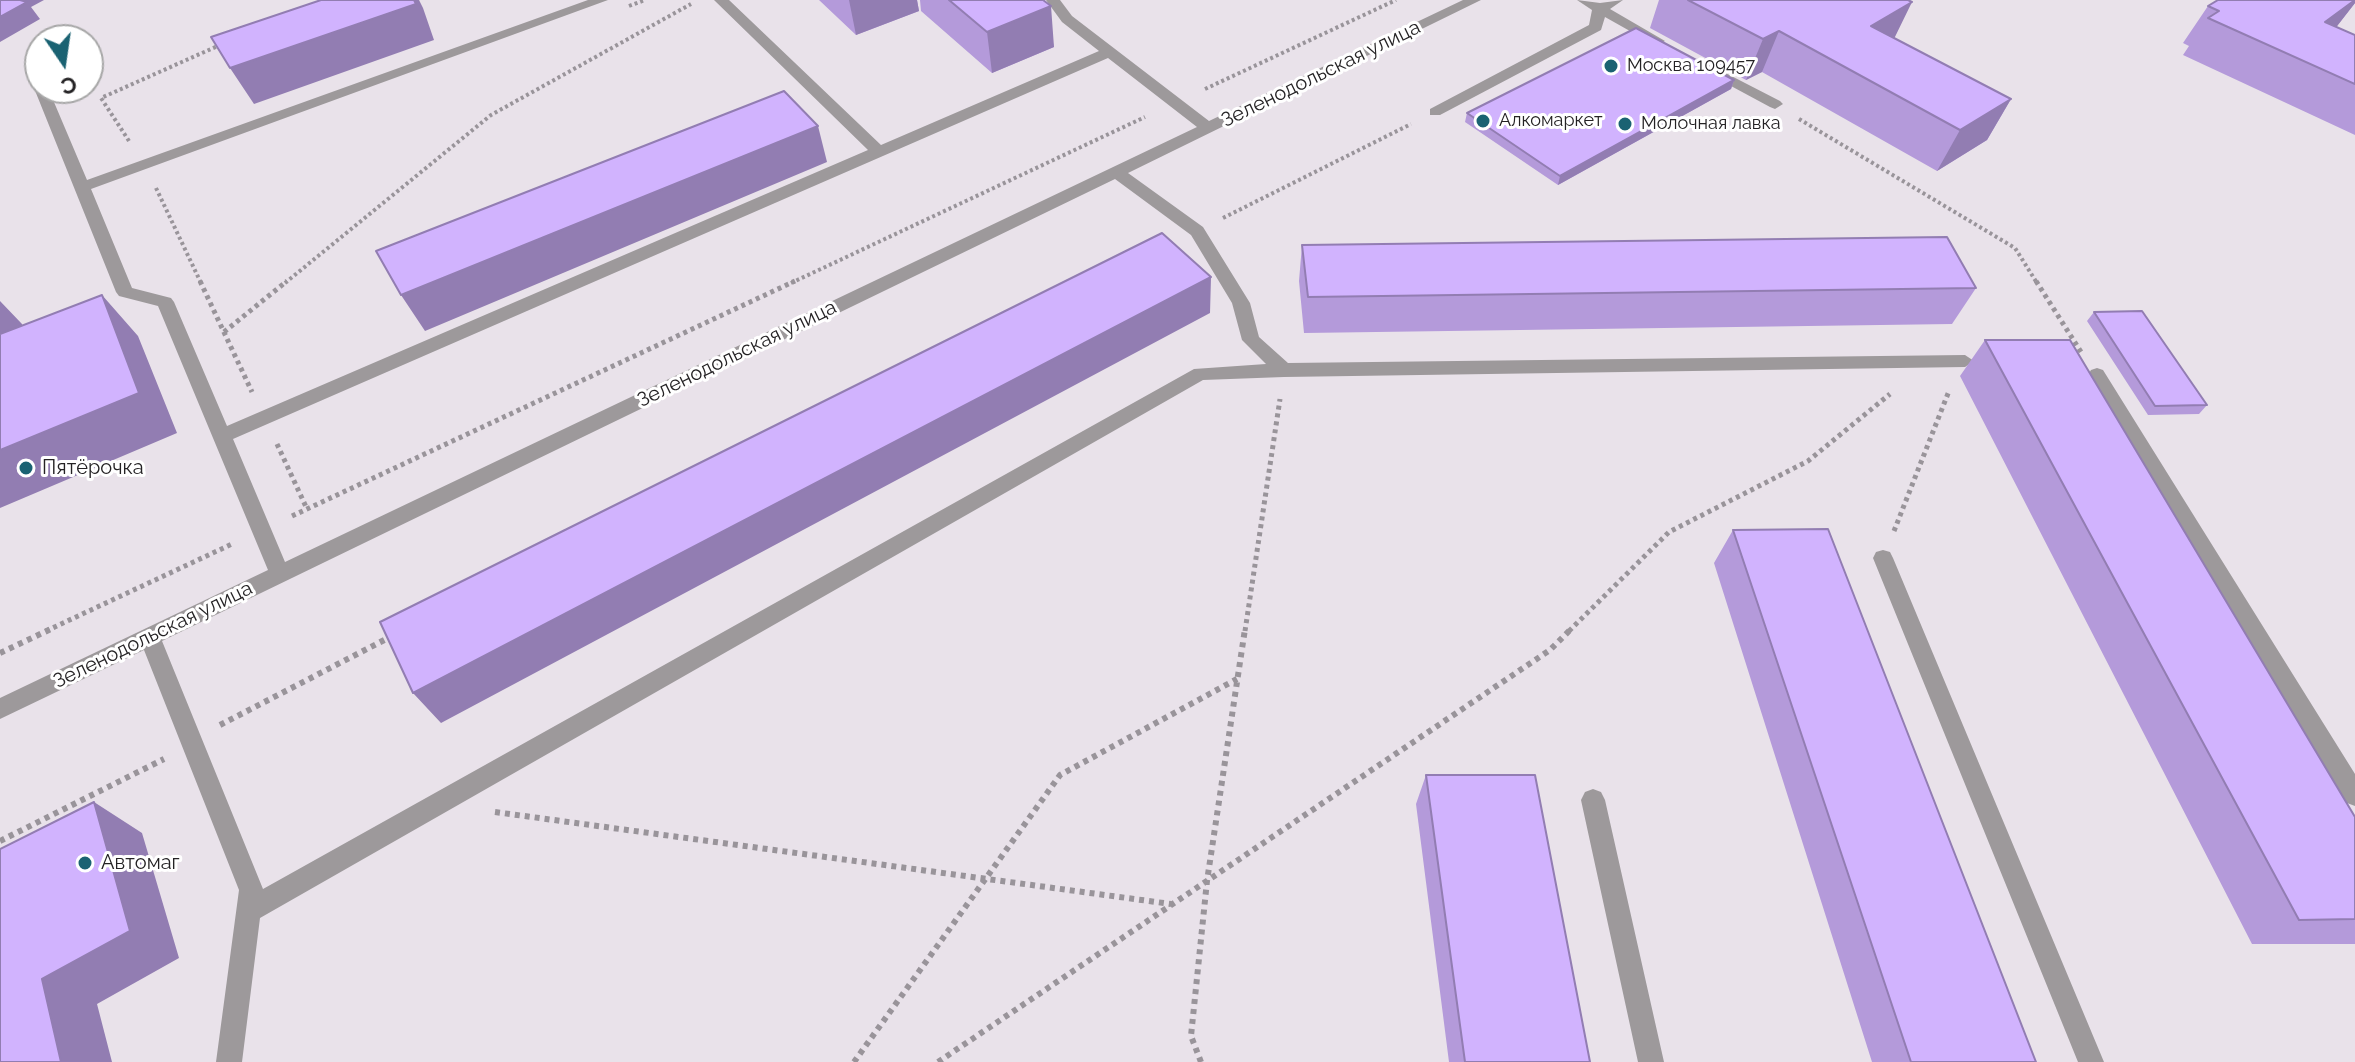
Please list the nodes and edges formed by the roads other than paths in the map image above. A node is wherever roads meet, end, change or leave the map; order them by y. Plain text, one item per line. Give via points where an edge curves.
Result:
1 (601, 0) edge
2 (721, 0) edge
3 (1053, 0) edge
4 (1474, 0) edge
5 (1584, 0) edge
6 (1616, 0) edge
7 (1599, 9) junction
8 (1667, 45) edge
9 (1109, 52) junction
10 (1694, 60) edge
11 (48, 104) edge
12 (1775, 104) road end
13 (1435, 112) road end
14 (1208, 128) junction
15 (878, 151) junction
16 (1116, 172) junction
17 (82, 187) junction
18 (1965, 361) road end
19 (1284, 370) junction
20 (2097, 375) dead end
21 (222, 436) junction
22 (1883, 558) road end
23 (280, 574) junction
24 (150, 637) junction
25 (0, 709) edge
26 (2355, 795) edge
27 (1593, 800) dead end
28 (248, 911) junction
29 (229, 1062) edge
30 (1651, 1062) edge
31 (2091, 1062) edge

1 - 17 street
2 - 15 street
3 - 9 street via 1067,19
4 - 14 street, Зеленодольская улица
5 - 7 street
6 - 7 street
7 - 8 street
7 - 13 street via 1596,27
9 - 14 street
9 - 15 street
10 - 12 street
11 - 17 street
14 - 16 street, Зеленодольская улица
15 - 21 street
16 - 19 street via 1197,231 1241,303 1251,340
16 - 23 street, Зеленодольская улица
17 - 21 street via 125,292 165,302
18 - 19 street
19 - 28 street via 1200,374
20 - 26 street
21 - 23 street
22 - 31 street
23 - 24 street, Зеленодольская улица
24 - 25 street, Зеленодольская улица
24 - 28 street via 251,890
27 - 30 street
28 - 29 street

